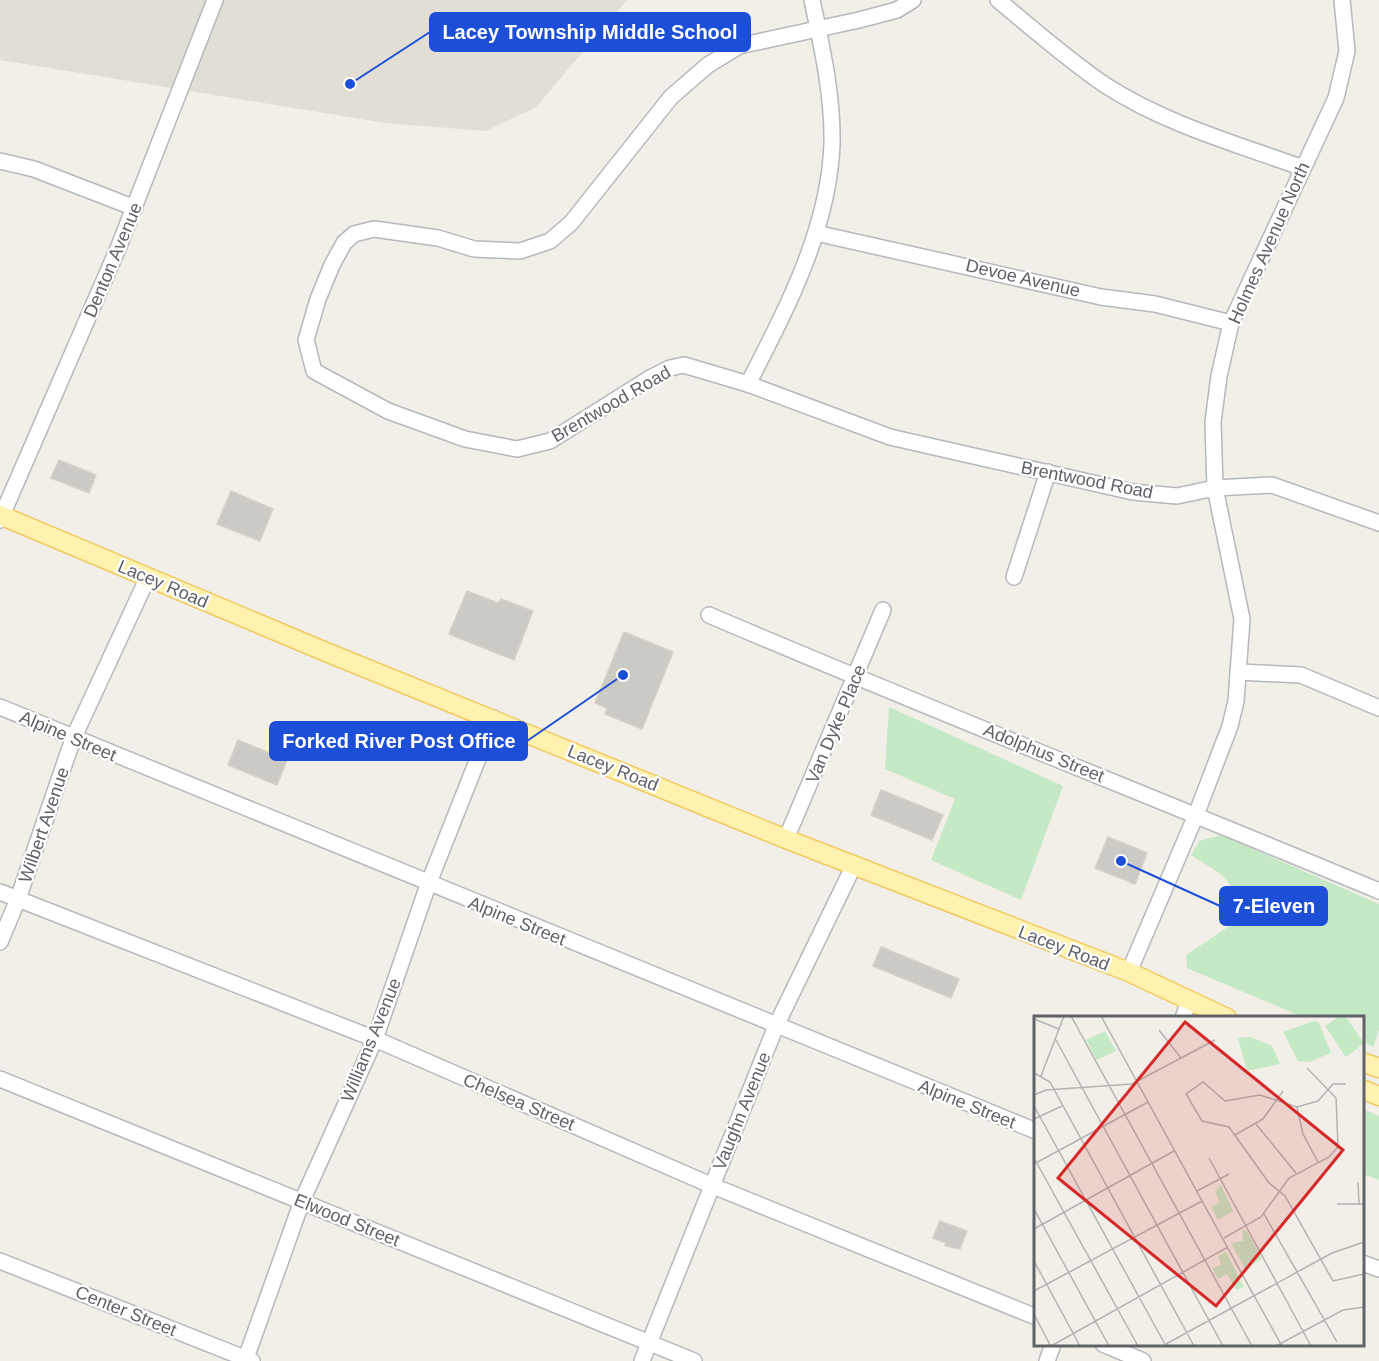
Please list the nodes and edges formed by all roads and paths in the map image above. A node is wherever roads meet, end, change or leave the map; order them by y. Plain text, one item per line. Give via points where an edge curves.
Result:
1 (215, 0) edge
2 (812, 0) edge
3 (913, 0) edge
4 (998, 0) edge
5 (1342, 0) edge
6 (818, 29) junction
7 (0, 161) edge
8 (1303, 168) junction
9 (135, 208) junction
10 (816, 233) junction
11 (1231, 323) junction
12 (748, 384) junction
13 (1048, 472) junction
14 (1215, 488) junction
15 (1, 517) edge
16 (1379, 523) edge
17 (1014, 577) dead end
18 (148, 578) junction
19 (884, 610) dead end
20 (710, 615) dead end
21 (1238, 672) junction
22 (856, 678) junction
23 (0, 707) edge
24 (1379, 708) edge
25 (495, 718) junction
26 (73, 739) junction
27 (1196, 815) junction
28 (786, 839) junction
29 (854, 865) junction
30 (428, 885) junction
31 (1379, 891) edge
32 (0, 892) edge
33 (18, 899) junction
34 (0, 942) edge
35 (1129, 972) junction
36 (1186, 1009) edge
37 (1222, 1016) edge
38 (776, 1026) junction
39 (375, 1039) junction
40 (1364, 1063) edge
41 (1379, 1068) edge
42 (0, 1079) edge
43 (1364, 1090) edge
44 (1379, 1096) edge
45 (1034, 1131) edge
46 (712, 1186) junction
47 (302, 1201) junction
48 (0, 1261) edge
49 (1364, 1264) edge
50 (1379, 1269) edge
51 (1034, 1317) edge
52 (649, 1343) junction
53 (1052, 1346) edge
54 (1108, 1346) edge
55 (248, 1360) edge
56 (642, 1361) edge
57 (694, 1361) edge
58 (1047, 1361) edge
59 (1143, 1361) edge

1 - 9 street, Denton Avenue
2 - 6 street
3 - 6 street, Brentwood Road via 897,10
4 - 8 street via 1106,86 1166,118
5 - 8 street, Holmes Avenue North via 1347,51 1343,75
6 - 10 street via 831,105 832,145
6 - 12 street, Brentwood Road via 739,46 708,65 671,98 571,223 550,241 520,251 474,249 438,238 374,229 354,234 344,243 332,266 306,340 314,372 388,411 465,439 517,449 536,446 568,431 609,402 670,368 684,365
7 - 9 street via 34,169
8 - 11 street, Holmes Avenue North
9 - 15 street, Denton Avenue
10 - 11 street, Devoe Avenue
10 - 12 street via 781,320
11 - 14 street, Holmes Avenue North via 1213,422
12 - 13 street, Brentwood Road via 890,437
13 - 14 street, Brentwood Road via 1133,492 1177,496
13 - 17 street
14 - 16 street, Brentwood Road via 1272,485
14 - 21 street, Holmes Avenue North via 1242,619
15 - 18 main road, Lacey Road
18 - 25 main road, Lacey Road
18 - 26 street, Wilbert Avenue
19 - 22 street, Van Dyke Place
20 - 22 street, Adolphus Street
21 - 24 street via 1300,675
21 - 27 street, Holmes Avenue North via 1230,726
22 - 27 street, Adolphus Street
22 - 28 street, Van Dyke Place
23 - 26 street, Alpine Street
25 - 28 main road, Lacey Road
25 - 30 street, Williams Avenue
26 - 30 street, Alpine Street
26 - 33 street, Wilbert Avenue
27 - 31 street, Adolphus Street
27 - 35 street, Holmes Avenue North
28 - 29 main road, Lacey Road
29 - 35 main road, Lacey Road
29 - 38 street, Vaughn Avenue
30 - 38 street, Alpine Street
30 - 39 street, Williams Avenue
32 - 33 street, Chelsea Street
33 - 34 street, Wilbert Avenue
33 - 39 street, Chelsea Street
35 - 36 main road, Lacey Road
36 - 37 main road, Lacey Road
38 - 45 street, Alpine Street
38 - 46 street, Vaughn Avenue
39 - 46 street, Chelsea Street
39 - 47 street, Williams Avenue
40 - 41 main road
42 - 47 street, Elwood Street
43 - 44 main road
46 - 51 street, Chelsea Street
46 - 52 street, Vaughn Avenue
47 - 52 street, Elwood Street
47 - 55 street, Williams Avenue
48 - 55 street, Center Street
49 - 50 street
52 - 56 street, Vaughn Avenue
52 - 57 street, Elwood Street
53 - 58 street
54 - 59 street

